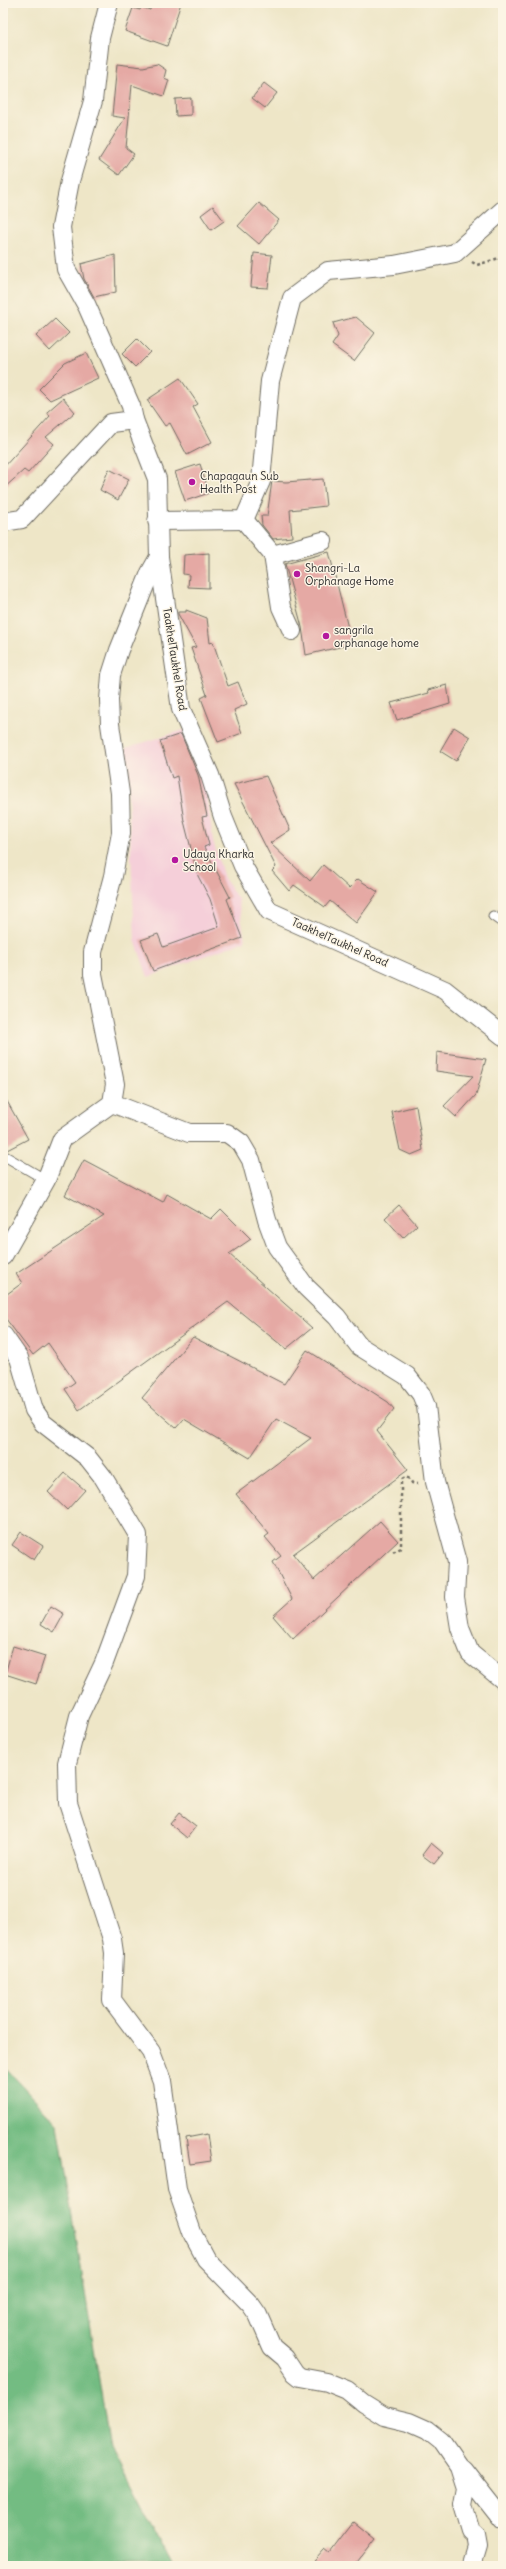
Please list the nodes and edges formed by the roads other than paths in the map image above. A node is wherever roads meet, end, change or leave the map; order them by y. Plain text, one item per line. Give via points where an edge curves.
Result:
1 (110, 3) edge
2 (503, 210) edge
3 (134, 420) junction
4 (244, 520) junction
5 (157, 521) junction
6 (3, 522) edge
7 (323, 541) dead end
8 (273, 555) junction
9 (159, 557) junction
10 (292, 631) dead end
11 (494, 916) dead end
12 (503, 923) edge
13 (502, 1035) edge
14 (112, 1103) junction
15 (3, 1155) edge
16 (46, 1180) junction
17 (3, 1256) edge
18 (3, 1335) edge
19 (503, 1680) edge
20 (455, 2462) junction
21 (503, 2520) edge
22 (471, 2566) edge

1 - 3 street, TaakhelTaukhel Road via 100,38 93,101 70,181 61,227 66,269 87,306 131,406
2 - 4 street via 455,253 394,265 328,271 292,298 270,381 261,481
3 - 5 street, TaakhelTaukhel Road via 157,479
3 - 6 street via 111,423 22,519
4 - 5 street
4 - 8 street
5 - 9 street, TaakhelTaukhel Road
7 - 8 street
8 - 10 street via 281,607
9 - 13 street, TaakhelTaukhel Road via 181,709 210,775 243,866 270,911 445,990
9 - 14 street via 121,644 112,675 109,700 120,793 121,833 113,876 93,952 93,974 115,1084
11 - 12 lane
14 - 16 street via 62,1138
14 - 19 street via 189,1133 227,1133 241,1143 251,1160 265,1213 278,1247 306,1287 337,1317 359,1346 407,1376 421,1394 426,1406 435,1482 457,1562 455,1597 460,1628 470,1653
15 - 16 lane
16 - 17 street
18 - 20 street via 19,1358 34,1410 43,1423 88,1458 103,1477 138,1535 136,1576 70,1746 67,1763 68,1803 86,1852 112,1940 112,2000 151,2052 162,2081 175,2177 193,2234 206,2259 217,2273 244,2297 258,2315 272,2347 295,2373 300,2377 327,2382 347,2390 384,2416 409,2422 427,2430 440,2441
20 - 21 street via 471,2476
20 - 22 street via 466,2489 463,2505 477,2546

